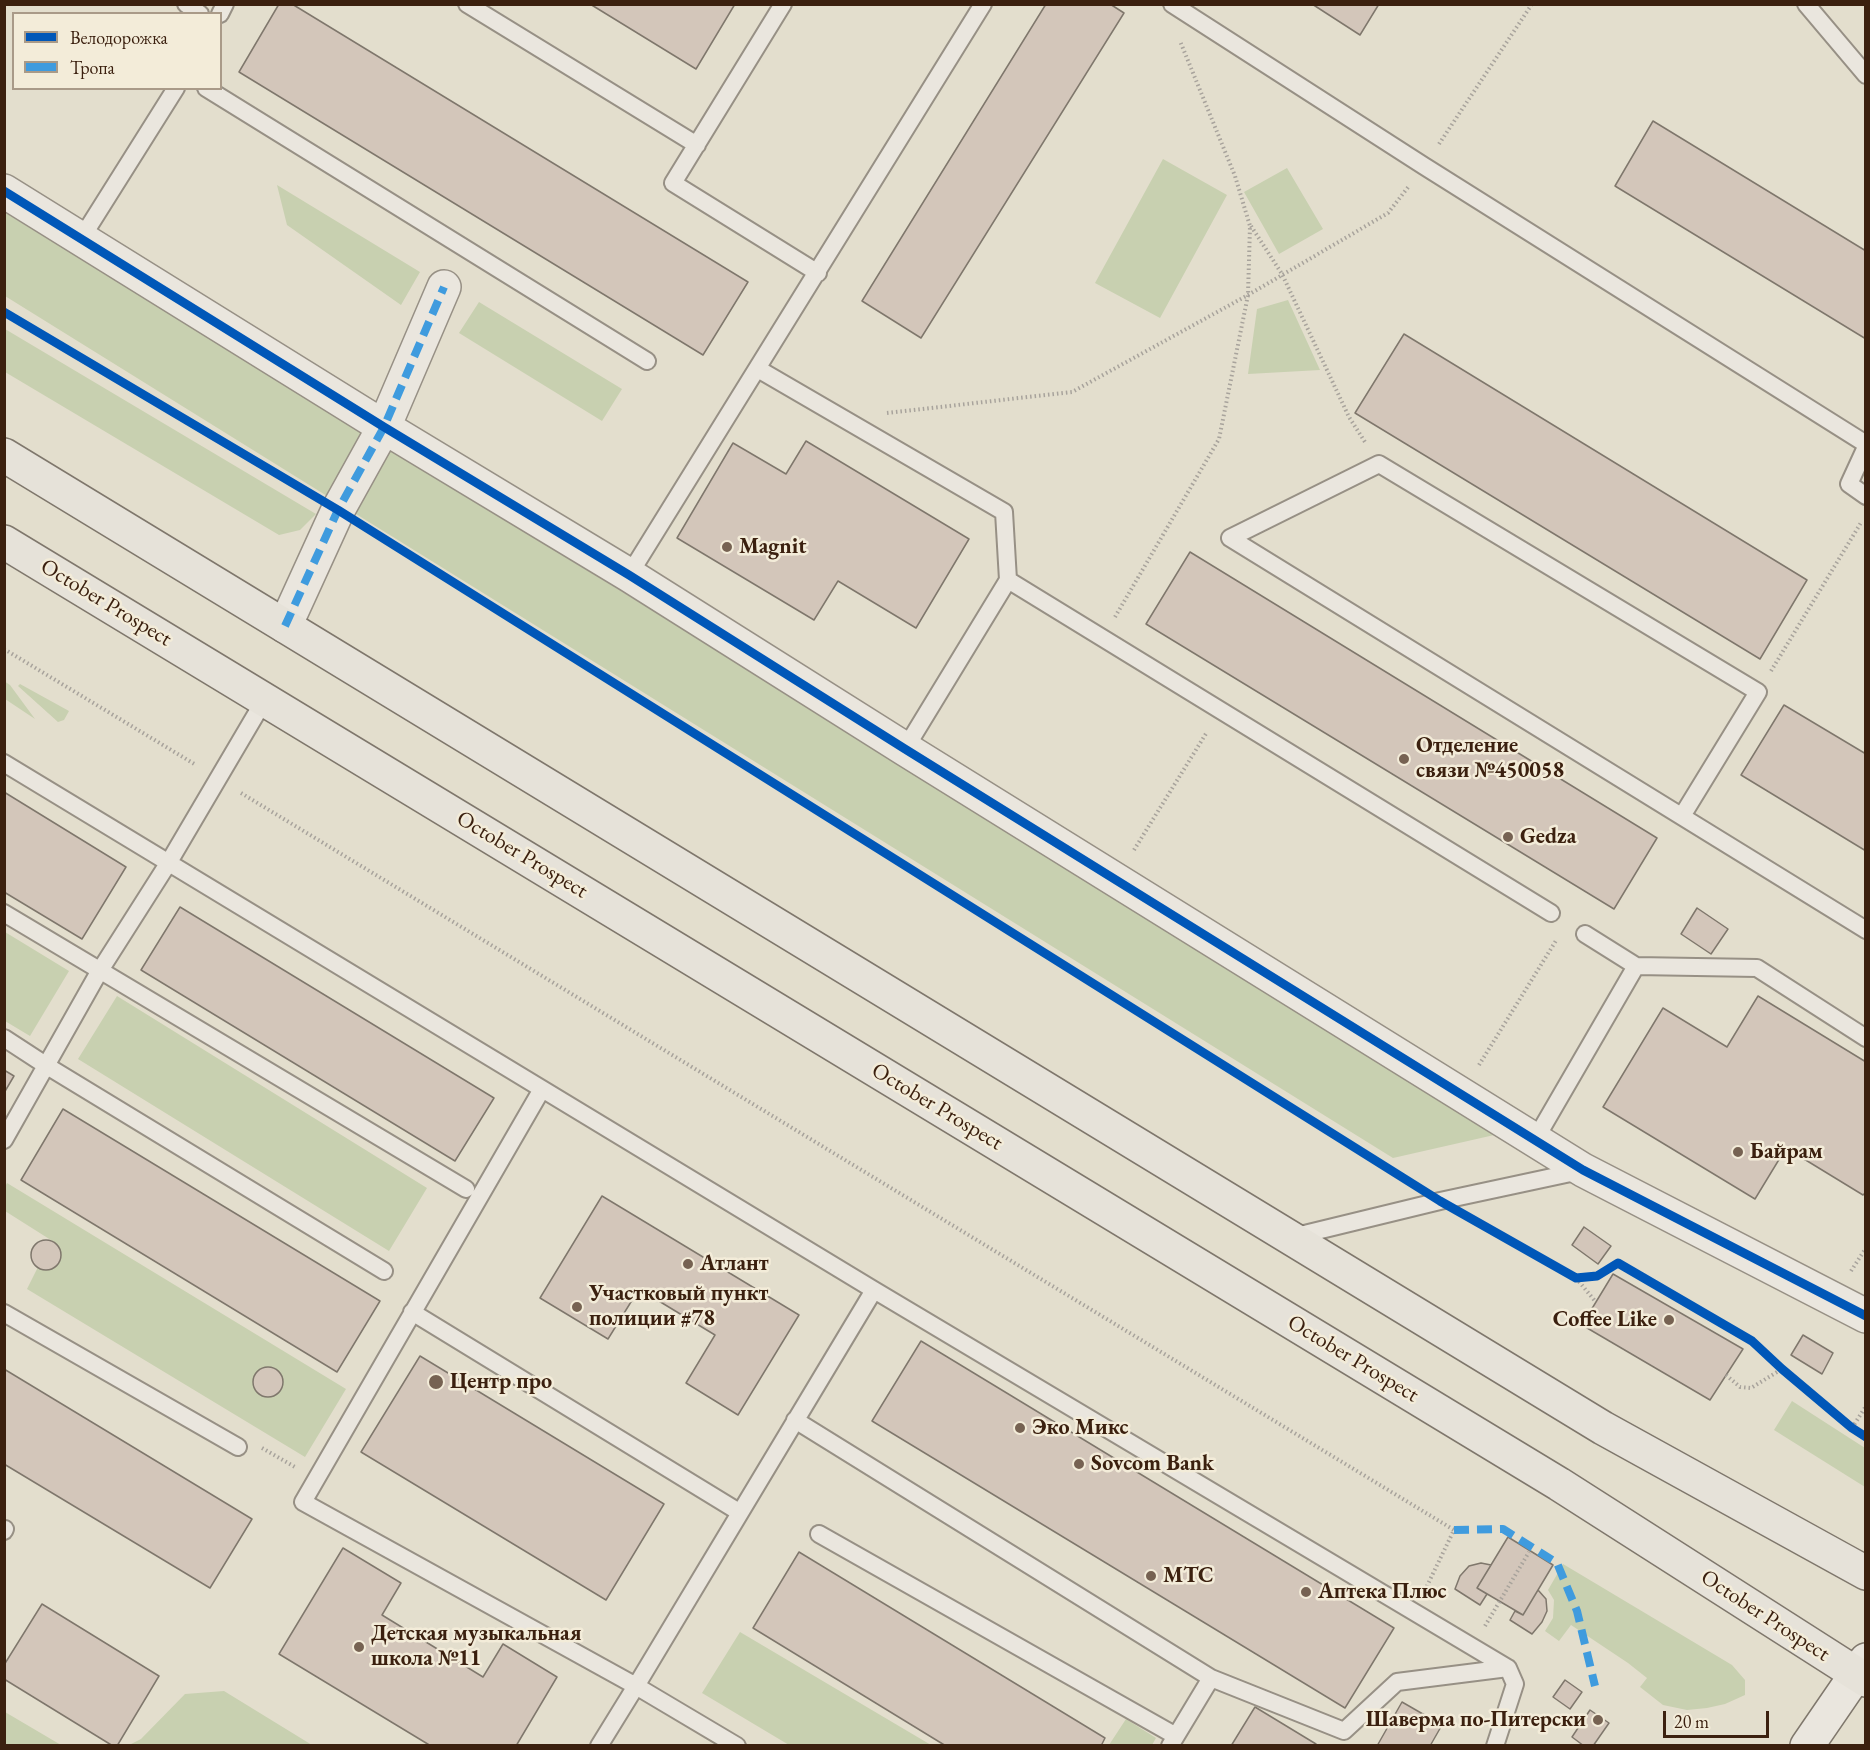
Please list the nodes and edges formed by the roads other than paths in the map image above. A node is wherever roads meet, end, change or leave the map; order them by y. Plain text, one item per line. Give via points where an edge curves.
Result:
1 (467, 4) edge
2 (783, 4) edge
3 (983, 4) edge
4 (1172, 4) edge
5 (1806, 4) edge
6 (1866, 75) edge
7 (175, 90) edge
8 (209, 90) edge
9 (696, 146) junction
10 (4, 191) edge
11 (81, 239) junction
12 (818, 273) junction
13 (444, 287) dead end
14 (647, 361) dead end
15 (758, 369) junction
16 (384, 427) junction
17 (1866, 446) edge
18 (4, 455) edge
19 (1866, 496) edge
20 (4, 542) edge
21 (629, 575) junction
22 (1008, 580) junction
23 (285, 626) junction
24 (265, 699) junction
25 (904, 749) junction
26 (4, 764) edge
27 (1682, 816) junction
28 (169, 862) junction
29 (4, 913) edge
30 (1551, 913) dead end
31 (1866, 930) edge
32 (1585, 934) dead end
33 (1636, 966) junction
34 (99, 972) junction
35 (4, 1038) edge
36 (1866, 1038) edge
37 (47, 1066) junction
38 (542, 1089) junction
39 (4, 1140) edge
40 (1534, 1140) junction
41 (1583, 1170) junction
42 (466, 1189) dead end
43 (1288, 1238) junction
44 (384, 1271) dead end
45 (874, 1290) junction
46 (412, 1312) junction
47 (4, 1313) edge
48 (1866, 1316) edge
49 (795, 1420) junction
50 (238, 1447) road end
51 (739, 1512) junction
52 (819, 1534) dead end
53 (1866, 1573) edge
54 (1508, 1668) junction
55 (1862, 1671) edge
56 (1211, 1678) junction
57 (636, 1686) junction
58 (1173, 1741) edge
59 (598, 1746) edge
60 (737, 1746) edge
61 (1495, 1746) edge
62 (1807, 1746) edge

1 - 9 lane
2 - 9 lane
3 - 12 lane
4 - 17 lane
5 - 6 lane
7 - 11 lane
8 - 14 lane
9 - 12 lane via 673,183
10 - 11 street
11 - 16 street
12 - 15 lane
13 - 16 street
15 - 21 lane
15 - 22 lane via 1004,513
16 - 21 street
16 - 23 street via 338,510
17 - 19 lane via 1849,484
18 - 23 main road
20 - 24 main road, October Prospect
21 - 25 street
22 - 25 lane
22 - 30 lane
23 - 43 main road
24 - 28 lane
24 - 55 main road, October Prospect
25 - 40 street
26 - 28 lane
27 - 27 lane via 1758,692 1379,464 1230,538
27 - 31 lane
28 - 34 lane
28 - 38 lane
29 - 34 lane
32 - 33 lane
33 - 36 lane via 1757,968
33 - 40 lane
34 - 37 lane
34 - 42 lane
35 - 37 lane
37 - 39 lane
37 - 44 lane
38 - 45 lane
38 - 46 lane
40 - 41 street
41 - 43 lane
41 - 48 street
43 - 53 main road via 1603,1428
45 - 49 lane
45 - 54 lane
46 - 51 lane
46 - 57 lane via 303,1502
47 - 50 lane
49 - 51 lane
49 - 56 lane
51 - 57 lane
52 - 58 lane
54 - 56 lane via 1397,1682 1344,1731
54 - 61 lane via 1515,1684
55 - 62 street
56 - 58 lane
57 - 59 lane
57 - 60 lane

